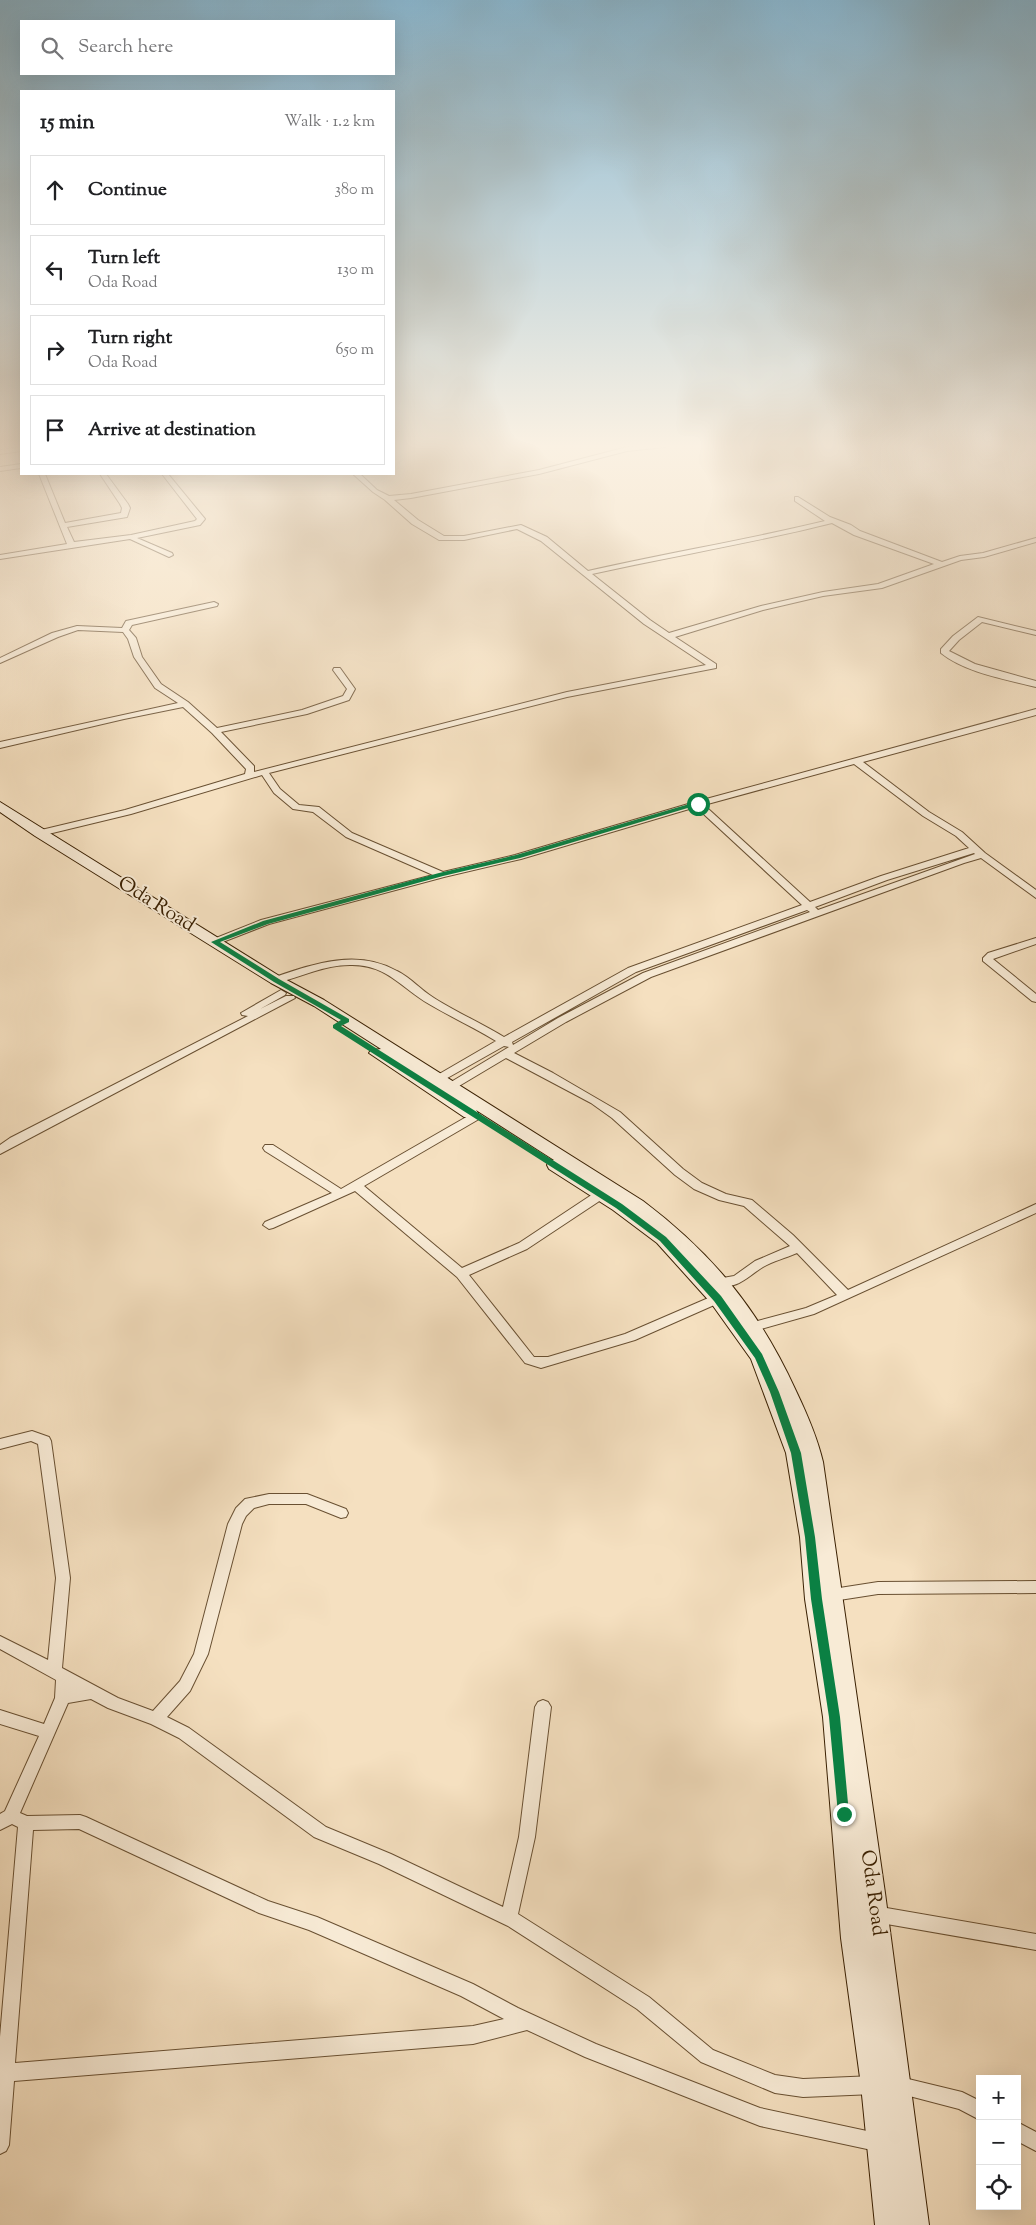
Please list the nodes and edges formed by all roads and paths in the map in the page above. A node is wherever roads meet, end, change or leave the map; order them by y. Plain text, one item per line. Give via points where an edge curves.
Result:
1 (53, 549) edge
2 (157, 549) edge
3 (557, 549) edge
4 (701, 549) edge
5 (898, 549) edge
6 (1001, 549) edge
7 (168, 555) dead end
8 (0, 557) edge
9 (941, 564) junction
10 (588, 573) junction
11 (214, 604) dead end
12 (125, 630) junction
13 (1036, 633) edge
14 (669, 636) junction
15 (0, 661) edge
16 (337, 670) dead end
17 (1036, 684) edge
18 (185, 704) junction
19 (1036, 712) edge
20 (215, 730) junction
21 (0, 745) edge
22 (857, 762) junction
23 (264, 772) junction
24 (250, 776) junction
25 (698, 804) junction
26 (0, 806) edge
27 (0, 818) edge
28 (40, 833) junction
29 (979, 852) junction
30 (442, 875) junction
31 (1036, 894) edge
32 (812, 910) junction
33 (1036, 941) edge
34 (215, 942) junction
35 (282, 991) junction
36 (1036, 999) edge
37 (341, 1023) junction
38 (508, 1048) junction
39 (444, 1083) junction
40 (474, 1116) junction
41 (48, 1120) junction
42 (0, 1142) edge
43 (269, 1148) dead end
44 (0, 1150) edge
45 (355, 1185) junction
46 (341, 1194) junction
47 (600, 1195) junction
48 (1036, 1208) edge
49 (269, 1225) dead end
50 (797, 1248) junction
51 (461, 1274) junction
52 (719, 1290) junction
53 (846, 1296) junction
54 (754, 1326) junction
55 (0, 1444) edge
56 (341, 1513) dead end
57 (1036, 1587) edge
58 (833, 1595) junction
59 (4, 1647) edge
60 (59, 1674) junction
61 (92, 1692) junction
62 (63, 1698) junction
63 (543, 1707) dead end
64 (0, 1717) edge
65 (156, 1719) junction
66 (49, 1732) junction
67 (12, 1821) edge
68 (875, 1914) junction
69 (509, 1918) junction
70 (1036, 1942) edge
71 (528, 2021) junction
72 (6, 2073) junction
73 (874, 2085) junction
74 (900, 2086) junction
75 (976, 2109) edge
76 (1021, 2134) edge
77 (1036, 2142) edge
78 (880, 2143) junction
79 (906, 2143) junction
80 (0, 2145) edge
81 (889, 2225) edge
82 (916, 2225) edge

1 - 8 street
2 - 7 street
3 - 10 street
4 - 10 street
5 - 9 street
6 - 9 street
9 - 14 street via 879,586 761,608
10 - 14 street
11 - 12 street via 143,619 130,624
12 - 15 street via 77,628
12 - 18 street via 132,638 138,657 158,686
13 - 17 street via 981,619 944,651 967,663
14 - 23 street via 713,666 567,695
16 - 20 street via 351,689 346,698 304,712
18 - 20 street
18 - 21 street
19 - 22 street
20 - 24 street via 252,768
22 - 25 street
22 - 29 street via 926,814 959,834
23 - 24 street
23 - 30 street via 277,792 296,807 316,809 349,835
24 - 28 street via 128,812
25 - 30 street via 518,857
25 - 32 street
26 - 28 street, Oda Road
27 - 35 street, Oda Road via 198,944
28 - 34 street, Oda Road
29 - 31 street
29 - 32 street via 961,861
30 - 34 street via 265,922
32 - 38 street via 650,969
33 - 36 street via 988,958
34 - 35 street, Oda Road
35 - 37 street, Oda Road
35 - 38 street via 332,964 371,962 394,972 429,1000
35 - 41 street via 150,1068
37 - 39 street, Oda Road
37 - 40 street, Oda Road
38 - 39 street
38 - 50 street via 522,1063 549,1075 616,1115 698,1186 722,1197 748,1203
39 - 52 street, Oda Road via 608,1185 662,1223
40 - 45 street
40 - 47 street, Oda Road
41 - 42 street
41 - 44 street
43 - 46 street
45 - 46 street
45 - 51 street
46 - 49 street
47 - 51 street via 522,1246
47 - 52 street, Oda Road via 663,1239
48 - 53 street
50 - 52 street via 757,1265
50 - 53 street
51 - 52 street via 530,1360 541,1363 630,1337
52 - 54 street, Oda Road
52 - 73 street, Oda Road via 759,1357 796,1453 834,1717 853,1938
53 - 54 street via 810,1311
54 - 58 street, Oda Road via 778,1368 810,1449
55 - 60 street via 32,1436 44,1441 62,1578
56 - 65 street via 307,1499 269,1499 250,1502 246,1506 235,1524 201,1654 185,1686
57 - 58 street via 897,1587
58 - 68 street, Oda Road
59 - 60 street
60 - 61 street
60 - 62 street
61 - 62 street
61 - 65 street
62 - 66 street
63 - 69 street via 527,1837
64 - 66 street
65 - 69 street via 184,1733 320,1832
66 - 67 street
67 - 71 street via 80,1822 264,1908 311,1923 467,1990
67 - 72 street
68 - 70 street
68 - 74 street, Oda Road
69 - 73 street via 643,2003 707,2056 775,2084 803,2088
71 - 72 street via 473,2035
71 - 78 street via 591,2051 731,2107 760,2117
72 - 80 street
73 - 78 street, Oda Road
74 - 75 street via 962,2102
74 - 79 street, Oda Road
76 - 77 street
78 - 79 street
78 - 81 street, Oda Road
79 - 82 street, Oda Road

